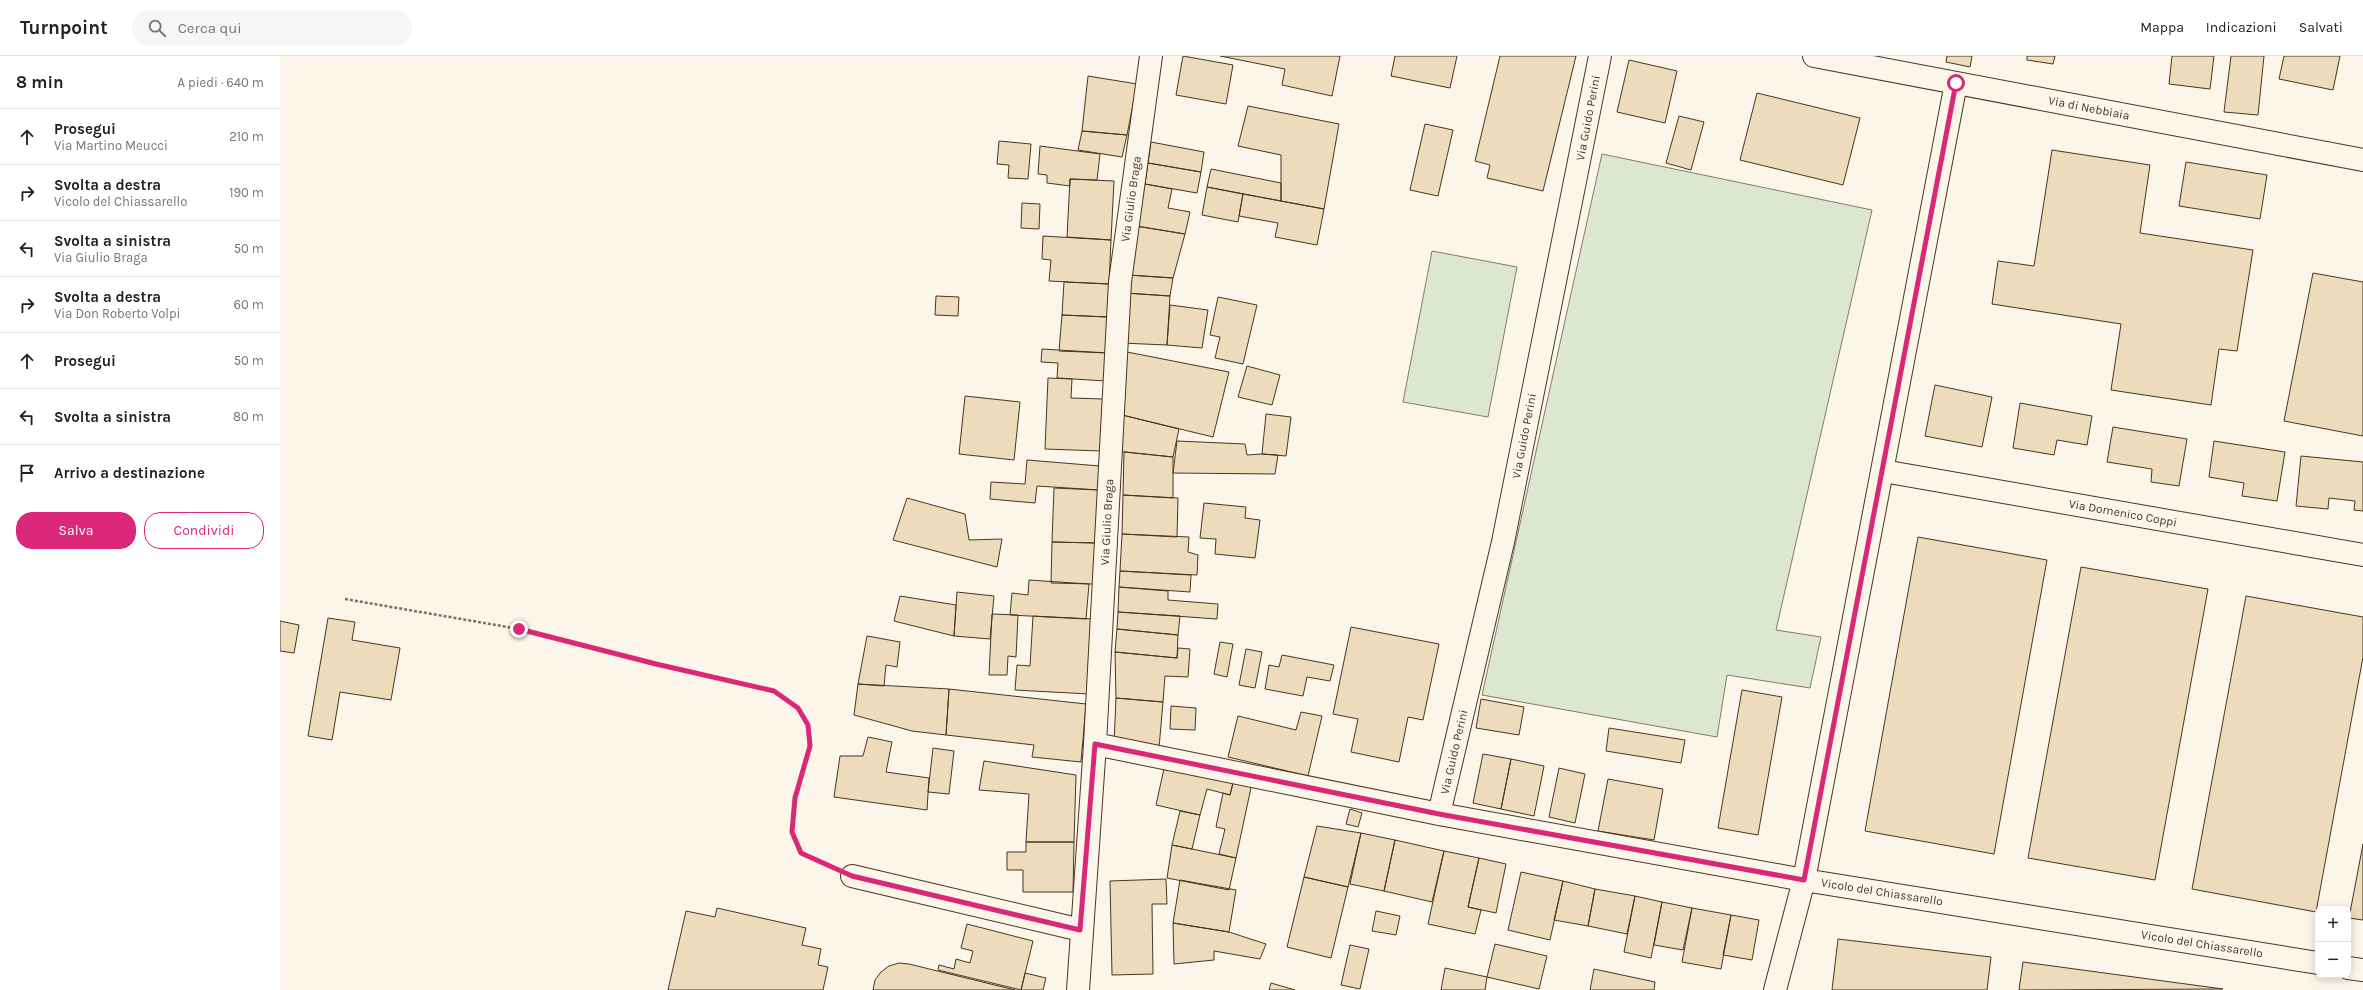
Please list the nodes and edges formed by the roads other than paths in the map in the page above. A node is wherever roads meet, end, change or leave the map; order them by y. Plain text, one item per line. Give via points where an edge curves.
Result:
1 (1151, 56) edge
2 (1600, 56) edge
3 (1814, 56) edge
4 (1956, 83) junction
5 (2363, 160) edge
6 (1883, 471) junction
7 (2363, 555) edge
8 (1095, 744) junction
9 (1439, 814) junction
10 (852, 876) road end
11 (1804, 880) junction
12 (1080, 930) junction
13 (2315, 963) edge
14 (2351, 968) edge
15 (2363, 970) edge
16 (1078, 990) edge
17 (1774, 990) edge

1 - 8 street, Via Giulio Braga via 1120,282
2 - 9 street, Via Guido Perini via 1503,542
3 - 4 street, Via di Nebbiaia
4 - 5 street, Via di Nebbiaia
4 - 6 street
6 - 7 street, Via Domenico Coppi
6 - 11 street
8 - 9 street, Vicolo del Chiassarello
8 - 12 street, Via Giulio Braga
9 - 11 street, Vicolo del Chiassarello
10 - 12 street
11 - 13 street, Vicolo del Chiassarello
11 - 17 street
12 - 16 street, Via Giulio Braga
14 - 15 street

